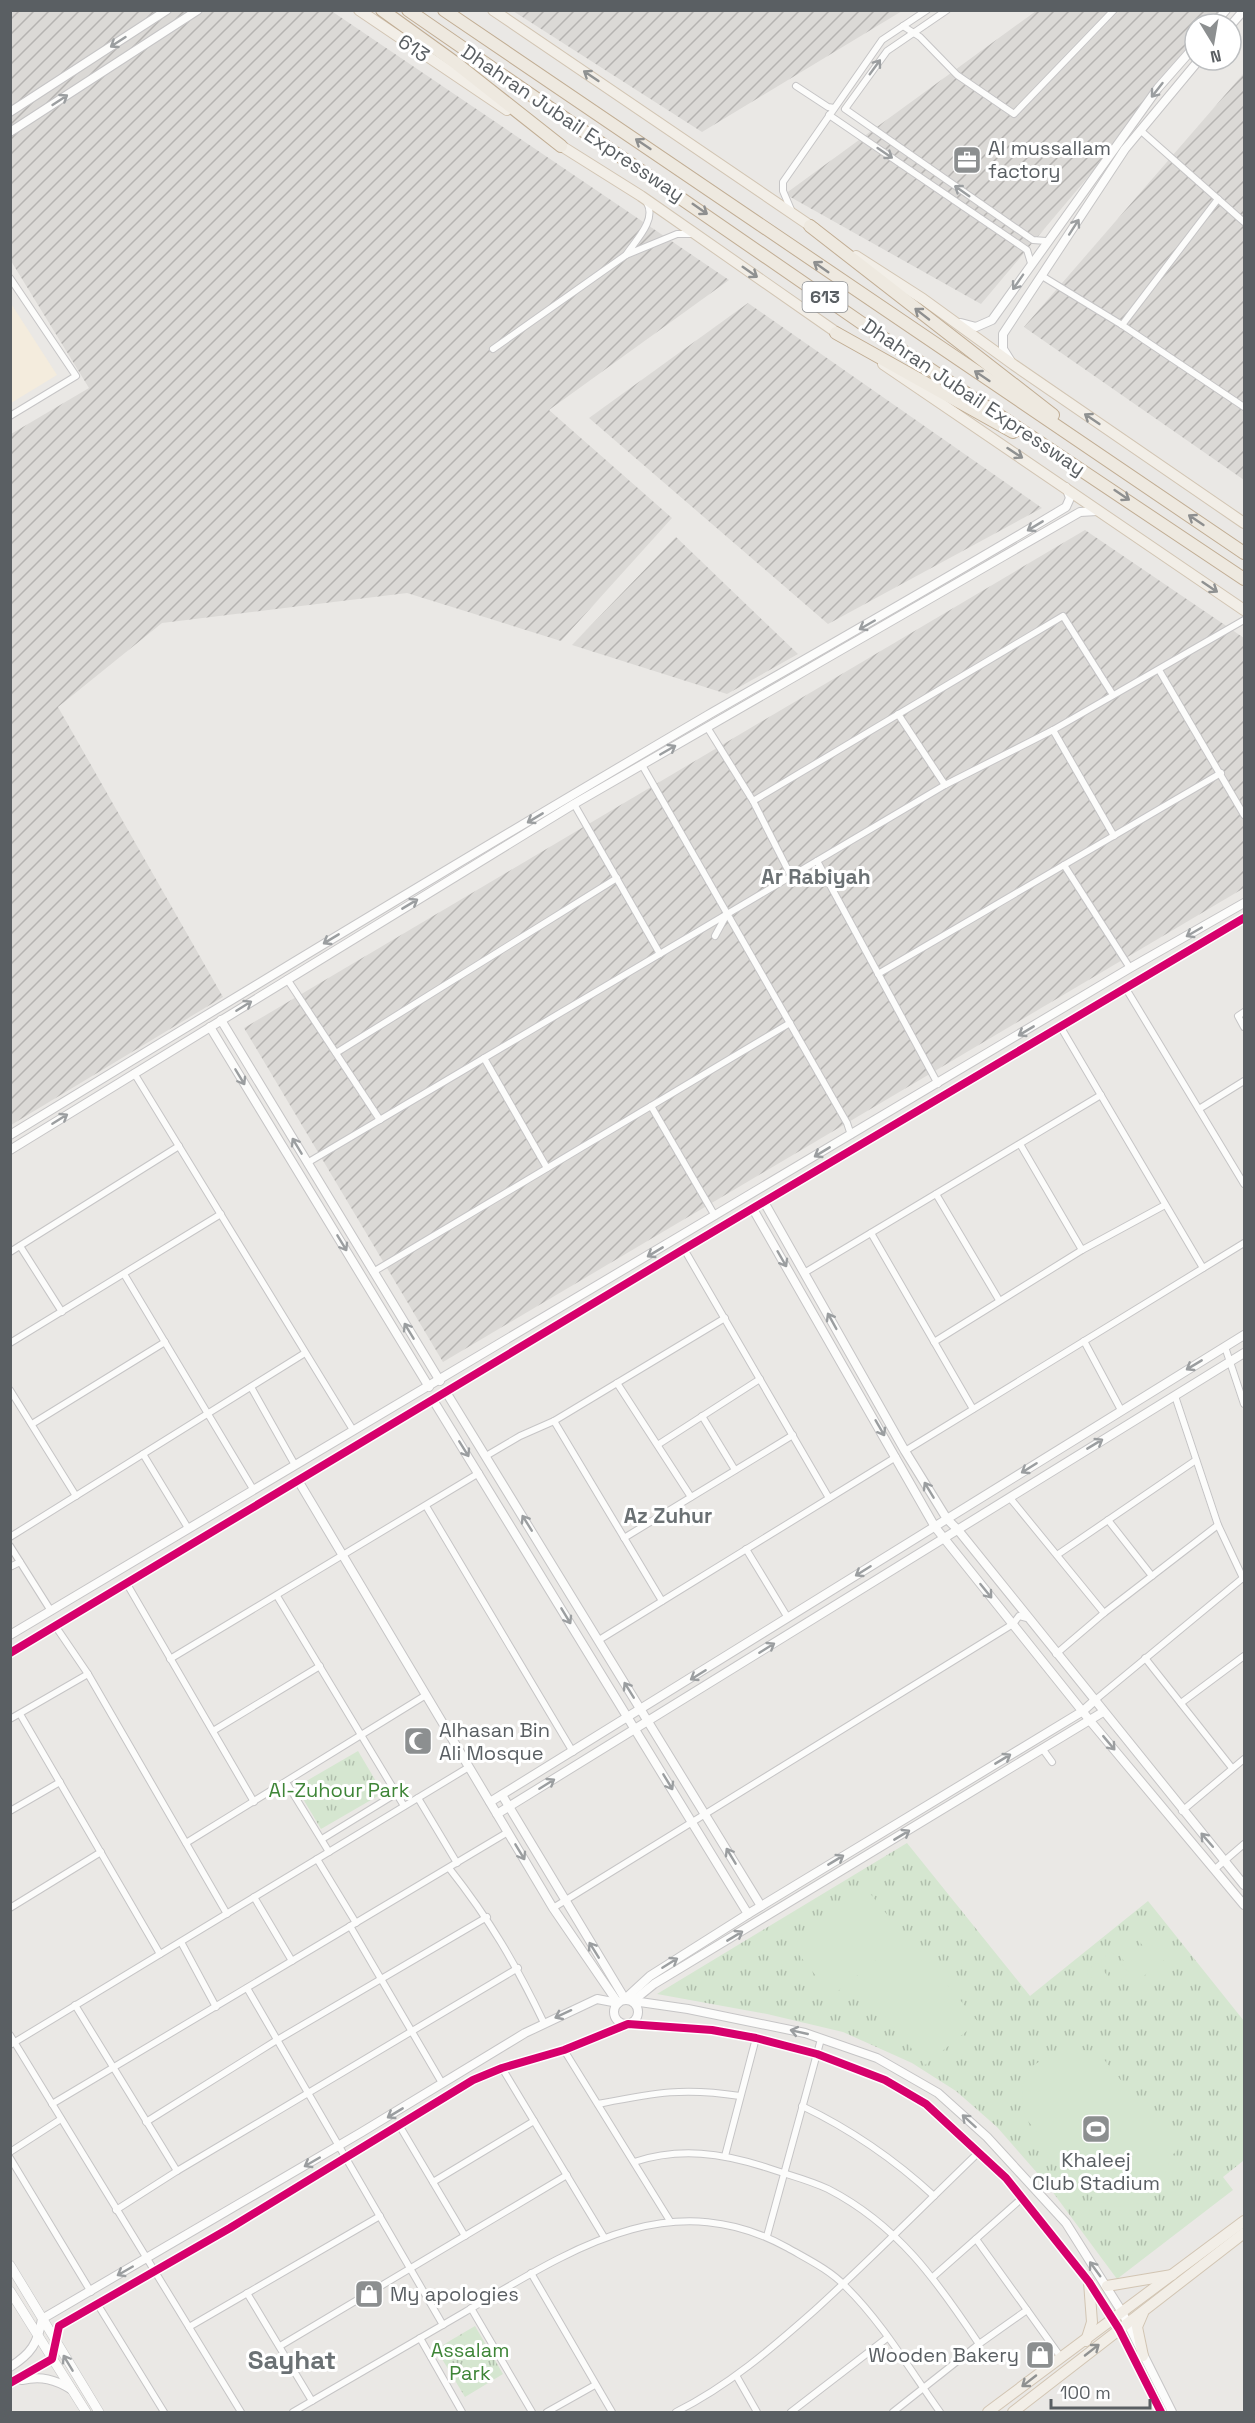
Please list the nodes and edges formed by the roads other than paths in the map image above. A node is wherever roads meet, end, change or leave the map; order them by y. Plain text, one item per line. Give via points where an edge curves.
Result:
1 (167, 10) edge
2 (198, 10) edge
3 (359, 10) edge
4 (382, 10) edge
5 (408, 10) edge
6 (444, 10) edge
7 (493, 10) edge
8 (927, 10) edge
9 (947, 10) edge
10 (1114, 10) edge
11 (903, 26) junction
12 (915, 32) junction
13 (1183, 60) edge
14 (1189, 72) edge
15 (796, 86) dead end
16 (835, 106) junction
17 (844, 109) junction
18 (10, 112) edge
19 (830, 115) junction
20 (1140, 130) junction
21 (10, 132) edge
22 (561, 146) junction
23 (640, 196) junction
24 (1218, 199) junction
25 (987, 208) junction
26 (967, 209) junction
27 (793, 213) junction
28 (1245, 222) edge
29 (810, 226) junction
30 (699, 236) junction
31 (1046, 241) junction
32 (626, 255) junction
33 (1031, 263) junction
34 (1042, 276) junction
35 (10, 278) edge
36 (950, 318) junction
37 (1122, 325) junction
38 (836, 333) junction
39 (492, 349) dead end
40 (1014, 365) junction
41 (1245, 407) edge
42 (10, 416) edge
43 (1104, 483) junction
44 (1066, 487) junction
45 (1170, 502) junction
46 (1101, 512) junction
47 (1245, 523) edge
48 (1245, 553) edge
49 (1245, 579) edge
50 (1245, 610) edge
51 (1245, 620) edge
52 (1159, 670) junction
53 (1113, 696) junction
54 (898, 714) junction
55 (707, 727) junction
56 (1053, 730) junction
57 (642, 765) junction
58 (1221, 773) junction
59 (945, 785) junction
60 (753, 801) junction
61 (574, 804) junction
62 (1245, 815) edge
63 (1114, 836) junction
64 (817, 861) junction
65 (1064, 865) junction
66 (791, 876) junction
67 (617, 878) junction
68 (1245, 903) edge
69 (728, 914) junction
70 (1245, 918) edge
71 (715, 936) dead end
72 (660, 954) junction
73 (1130, 968) junction
74 (878, 974) junction
75 (287, 979) junction
76 (1125, 987) junction
77 (1245, 1012) edge
78 (205, 1016) junction
79 (790, 1023) junction
80 (215, 1024) junction
81 (1060, 1026) junction
82 (1245, 1027) edge
83 (336, 1053) junction
84 (484, 1058) junction
85 (134, 1073) junction
86 (1245, 1081) edge
87 (938, 1083) junction
88 (1101, 1095) junction
89 (651, 1106) junction
90 (1199, 1109) junction
91 (380, 1120) junction
92 (10, 1135) edge
93 (851, 1135) junction
94 (1020, 1144) junction
95 (178, 1146) junction
96 (10, 1150) edge
97 (308, 1163) junction
98 (548, 1168) junction
99 (1245, 1184) edge
100 (936, 1194) junction
101 (764, 1202) junction
102 (1166, 1205) junction
103 (753, 1209) junction
104 (220, 1214) junction
105 (715, 1216) junction
106 (871, 1233) junction
107 (1245, 1243) edge
108 (20, 1246) junction
109 (684, 1249) junction
110 (1082, 1250) junction
111 (10, 1252) edge
112 (1203, 1268) junction
113 (374, 1272) junction
114 (804, 1273) junction
115 (124, 1274) junction
116 (999, 1300) junction
117 (62, 1312) junction
118 (724, 1318) junction
119 (1245, 1335) edge
120 (1084, 1341) junction
121 (165, 1342) junction
122 (934, 1342) junction
123 (10, 1344) edge
124 (1225, 1347) junction
125 (305, 1353) junction
126 (1245, 1353) edge
127 (1230, 1362) junction
128 (760, 1379) junction
129 (440, 1381) junction
130 (617, 1383) junction
131 (251, 1387) junction
132 (429, 1387) junction
133 (10, 1390) edge
134 (446, 1392) junction
135 (1175, 1396) junction
136 (433, 1400) junction
137 (1245, 1404) edge
138 (973, 1409) junction
139 (1120, 1410) junction
140 (207, 1414) junction
141 (702, 1416) junction
142 (554, 1421) junction
143 (32, 1424) junction
144 (353, 1430) junction
145 (793, 1435) junction
146 (659, 1444) junction
147 (905, 1451) junction
148 (143, 1454) junction
149 (486, 1456) junction
150 (896, 1456) junction
151 (1196, 1460) junction
152 (295, 1465) junction
153 (735, 1470) junction
154 (479, 1473) junction
155 (299, 1482) junction
156 (254, 1489) junction
157 (76, 1496) junction
158 (691, 1497) junction
159 (829, 1498) junction
160 (1010, 1498) junction
161 (229, 1504) junction
162 (261, 1504) junction
163 (426, 1506) junction
164 (947, 1519) junction
165 (232, 1520) junction
166 (1108, 1520) junction
167 (1218, 1525) junction
168 (935, 1527) junction
169 (188, 1528) junction
170 (958, 1530) junction
171 (10, 1537) edge
172 (624, 1538) junction
173 (944, 1538) junction
174 (10, 1546) edge
175 (746, 1549) junction
176 (1057, 1555) junction
177 (343, 1556) junction
178 (20, 1562) junction
179 (10, 1567) edge
180 (1152, 1576) junction
181 (1244, 1578) edge
182 (127, 1584) junction
183 (277, 1596) junction
184 (662, 1601) junction
185 (51, 1611) junction
186 (1104, 1613) junction
187 (788, 1618) junction
188 (1028, 1618) junction
189 (1013, 1624) junction
190 (56, 1627) junction
191 (10, 1635) edge
192 (599, 1640) junction
193 (10, 1653) edge
194 (1056, 1654) junction
195 (1245, 1656) edge
196 (1145, 1658) junction
197 (170, 1659) junction
198 (320, 1666) junction
199 (88, 1674) junction
200 (426, 1695) junction
201 (1094, 1701) junction
202 (1181, 1703) junction
203 (641, 1710) junction
204 (1083, 1711) junction
205 (1103, 1712) junction
206 (20, 1714) junction
207 (628, 1718) junction
208 (10, 1719) edge
209 (648, 1721) junction
210 (1091, 1722) junction
211 (635, 1729) junction
212 (213, 1731) junction
213 (360, 1734) junction
214 (576, 1750) junction
215 (1044, 1751) junction
216 (1245, 1760) edge
217 (1052, 1762) dead end
218 (578, 1764) junction
219 (469, 1767) junction
220 (1232, 1768) junction
221 (60, 1782) junction
222 (286, 1782) junction
223 (397, 1793) junction
224 (502, 1795) junction
225 (418, 1798) junction
226 (254, 1802) junction
227 (490, 1802) junction
228 (404, 1806) junction
229 (509, 1807) junction
230 (10, 1811) edge
231 (1182, 1811) junction
232 (497, 1814) junction
233 (706, 1815) junction
234 (693, 1823) junction
235 (508, 1832) junction
236 (322, 1839) junction
237 (186, 1843) junction
238 (1245, 1844) edge
239 (101, 1852) junction
240 (329, 1852) junction
241 (317, 1859) junction
242 (1225, 1861) junction
243 (457, 1863) junction
244 (448, 1868) junction
245 (1215, 1869) junction
246 (1245, 1885) edge
247 (254, 1897) junction
248 (564, 1901) junction
249 (1245, 1905) edge
250 (761, 1906) junction
251 (10, 1908) edge
252 (553, 1908) junction
253 (227, 1914) junction
254 (748, 1914) junction
255 (487, 1917) junction
256 (353, 1925) junction
257 (181, 1942) junction
258 (160, 1954) junction
259 (292, 1961) junction
260 (518, 1968) junction
261 (382, 1978) junction
262 (247, 1988) junction
263 (625, 2001) junction
264 (75, 2005) junction
265 (216, 2007) junction
266 (544, 2023) junction
267 (628, 2024) junction
268 (414, 2032) junction
269 (10, 2035) edge
270 (756, 2038) junction
271 (821, 2039) junction
272 (277, 2040) junction
273 (13, 2044) edge
274 (564, 2050) junction
275 (817, 2054) junction
276 (112, 2068) junction
277 (502, 2068) junction
278 (442, 2083) junction
279 (308, 2094) junction
280 (741, 2096) junction
281 (52, 2104) junction
282 (598, 2104) junction
283 (802, 2106) junction
284 (61, 2119) junction
285 (534, 2121) junction
286 (146, 2122) junction
287 (399, 2125) junction
288 (338, 2147) junction
289 (10, 2152) edge
290 (979, 2152) junction
291 (725, 2156) junction
292 (345, 2157) junction
293 (10, 2158) edge
294 (634, 2162) junction
295 (177, 2171) junction
296 (784, 2174) junction
297 (567, 2175) junction
298 (433, 2182) junction
299 (934, 2196) junction
300 (1021, 2199) junction
301 (116, 2210) junction
302 (380, 2216) junction
303 (670, 2221) junction
304 (1245, 2221) edge
305 (1245, 2232) edge
306 (465, 2236) junction
307 (767, 2236) junction
308 (895, 2236) junction
309 (604, 2237) junction
310 (976, 2239) junction
311 (146, 2259) junction
312 (10, 2265) edge
313 (410, 2268) junction
314 (155, 2271) junction
315 (531, 2273) junction
316 (1175, 2275) junction
317 (934, 2276) junction
318 (1089, 2282) junction
319 (843, 2284) junction
320 (1107, 2286) junction
321 (10, 2291) edge
322 (91, 2292) junction
323 (247, 2293) junction
324 (98, 2305) junction
325 (471, 2308) junction
326 (1027, 2310) junction
327 (1144, 2311) junction
328 (1122, 2312) junction
329 (42, 2319) junction
330 (1112, 2320) junction
331 (443, 2325) junction
332 (189, 2327) junction
333 (1123, 2327) junction
334 (39, 2338) junction
335 (420, 2338) junction
336 (887, 2338) junction
337 (55, 2341) junction
338 (1086, 2341) junction
339 (979, 2344) junction
340 (280, 2346) junction
341 (1060, 2356) junction
342 (1143, 2356) junction
343 (52, 2359) junction
344 (10, 2367) edge
345 (737, 2377) junction
346 (11, 2382) edge
347 (595, 2385) junction
348 (924, 2389) junction
349 (72, 2390) junction
350 (312, 2401) junction
351 (687, 2410) edge
352 (86, 2412) edge
353 (99, 2412) edge
354 (164, 2412) edge
355 (241, 2412) edge
356 (293, 2412) edge
357 (462, 2412) edge
358 (532, 2412) edge
359 (547, 2412) edge
360 (612, 2412) edge
361 (676, 2412) edge
362 (758, 2412) edge
363 (791, 2412) edge
364 (893, 2412) edge
365 (940, 2412) edge
366 (988, 2412) edge
367 (1013, 2412) edge
368 (1161, 2412) edge
369 (1173, 2412) edge

1 -> 18 street
21 -> 2 street
3 - 22 main road, 613
4 - 22 highway
5 -> 43 highway, Dhahran Jubail Expressway / 613 via 876,333
45 -> 6 highway, Dhahran Jubail Expressway / 613
27 -> 7 main road
8 - 11 street
9 - 12 street
10 - 12 street via 1014,114 957,75
11 - 12 street
11 - 16 street via 882,40
17 -> 12 street via 887,51
13 -> 31 street
14 - 20 street
15 - 16 street via 828,107
16 - 17 street
16 - 19 street
25 -> 17 street
19 -> 26 street
19 - 27 street via 783,182 783,192
20 - 24 street
34 -> 20 street
22 - 23 main road, 613
23 - 30 main road, 613
23 - 32 street via 650,209 649,220
24 - 28 street
24 - 37 street
25 - 26 street
25 - 31 street via 1034,240
26 - 33 street via 1027,250
27 - 29 main road
29 - 36 main road
45 -> 29 highway
30 - 32 street via 677,234
30 -> 38 main road, 613
31 - 33 street
32 - 39 street
33 -> 36 street via 992,320 968,326
34 - 37 street
34 - 40 street via 1003,334 1003,349
35 - 42 street via 76,376
36 - 40 main road
37 - 41 street
38 - 43 highway
38 -> 44 main road, 613
47 -> 40 main road
43 -> 49 highway, Dhahran Jubail Expressway / 613
44 - 46 main road, 613
44 -> 78 street via 1069,503 1057,513 404,895
48 -> 45 highway, Dhahran Jubail Expressway / 613
46 -> 50 main road, 613
46 - 55 street via 1080,512
51 - 52 street
52 - 53 street
52 - 58 street
53 - 54 street via 1063,616
53 - 56 street
54 - 59 street
54 - 60 street
57 -> 55 street
55 - 60 street
56 - 59 street
56 - 63 street
57 - 61 street
57 - 69 street
58 - 62 street
58 - 63 street
59 - 64 street
60 - 66 street
61 - 67 street
75 -> 61 street
63 - 65 street
64 - 66 street
64 - 74 street
65 - 73 street
65 - 74 street
66 - 69 street
67 - 72 street
67 - 83 street
68 -> 73 street
69 - 71 street
69 - 72 street
69 - 79 street
70 - 76 street
72 - 84 street
73 -> 87 street
74 - 87 street
80 -> 75 street
75 - 83 street
76 - 81 street
76 - 90 street
77 - 82 street via 1238,1016
78 - 80 street
78 - 92 street
79 - 89 street
79 - 93 street
80 - 85 street
97 -> 80 street
80 -> 132 street
81 - 88 street
81 - 101 street
83 - 91 street
84 - 91 street
84 - 98 street
85 - 95 street
96 -> 85 street
86 - 90 street
87 - 93 street
88 - 94 street
88 - 102 street
89 - 98 street
89 - 105 street
90 - 99 street
91 - 97 street
93 -> 105 street
94 - 100 street
94 - 110 street
95 - 104 street
95 - 108 street
97 - 113 street
98 - 113 street
100 - 106 street
100 - 116 street
101 - 103 street
101 - 114 street
102 - 110 street
102 - 112 street
103 - 109 street
103 -> 150 street
104 - 115 street
104 - 125 street
105 -> 129 street
106 - 114 street
106 - 122 street
107 - 112 street
108 - 111 street
108 - 117 street
109 - 118 street
109 - 134 street
110 - 116 street
112 - 120 street
129 -> 113 street
147 -> 114 street
115 - 117 street
115 - 121 street
116 - 122 street
117 - 123 street
118 - 128 street
118 - 130 street
119 - 124 street
120 - 138 street
120 - 139 street
121 - 140 street
121 - 143 street
122 - 138 street
124 - 127 street
124 -> 139 street
125 - 131 street
125 - 144 street
126 - 127 street
127 - 135 street
127 - 137 street
128 - 141 street
128 - 145 street
129 - 132 street
130 - 142 street
130 - 146 street
131 - 140 street
131 - 152 street
132 - 144 street
133 - 143 street
134 - 136 street
134 - 149 street
135 - 151 street
160 -> 135 street
136 -> 154 street
136 - 155 street
138 - 147 street
139 -> 164 street
140 - 148 street
140 - 156 street
141 - 146 street
141 - 153 street
142 - 149 street
142 - 172 street
143 - 157 street
144 - 152 street
145 - 153 street
145 - 159 street
146 - 158 street
164 -> 147 street
148 - 157 street
148 - 169 street
192 -> 149 street
150 - 159 street
150 - 168 street
151 - 166 street
151 - 167 street
152 - 156 street
153 - 158 street
154 - 163 street
154 -> 207 street
155 - 162 street
155 - 177 street
156 - 161 street
156 - 162 street via 254,1502
157 - 171 street
158 - 172 street
159 - 175 street
160 - 170 street
160 - 176 street
161 - 165 street via 235,1509
161 - 169 street
162 - 165 street
163 - 177 street
163 - 214 street
164 - 168 street
164 - 170 street
165 - 182 street
166 - 176 street
166 - 180 street
167 - 180 street
167 - 181 street
168 - 173 street
168 -> 187 street
169 - 185 street
170 - 173 street
170 - 188 street
172 - 184 street
173 -> 189 street
209 -> 173 street
174 - 178 street
175 - 184 street
175 - 187 street
176 - 186 street
177 - 183 street
177 - 200 street
178 - 179 street
178 - 185 street
180 - 186 street
181 - 196 street
182 - 190 street
182 - 197 street
183 - 197 street
183 - 198 street
184 - 192 street
185 - 191 street
186 - 194 street
187 -> 203 street
188 - 189 street via 1019,1616
188 - 194 street
189 - 204 street
189 - 233 street
190 - 193 street
190 - 199 street
203 -> 192 street
194 - 201 street
195 - 202 street
196 - 201 street
196 - 202 street
197 - 212 street
198 - 212 street
198 - 213 street
199 - 206 street
199 - 237 street
200 - 213 street
200 - 219 street
201 - 204 street
201 - 205 street
202 - 220 street
203 - 207 street
203 - 209 street
204 - 210 street
250 -> 204 street
205 - 210 street
205 - 231 street
206 - 208 street
206 - 221 street
207 - 211 street
207 - 214 street
209 - 211 street
209 - 233 street
210 - 215 street
210 -> 245 street
211 - 218 street
211 -> 234 street
212 - 226 street
213 - 222 street
213 - 223 street
214 - 218 street
214 - 224 street
215 - 217 street
263 -> 215 street
216 - 220 street
229 -> 218 street
219 - 225 street
219 - 227 street
220 - 231 street
221 - 230 street
221 - 239 street
222 - 226 street
222 - 236 street
223 - 228 street
223 - 236 street
224 - 227 street
224 - 229 street
225 - 228 street
225 - 243 street
226 - 237 street
227 - 232 street
228 - 240 street
229 - 232 street
229 - 248 street
242 -> 231 street
232 - 235 street
233 - 234 street
250 -> 233 street
234 - 248 street
234 - 254 street
235 - 243 street
235 -> 252 street
236 - 240 street
237 - 253 street
238 - 242 street
239 - 251 street
239 - 258 street
240 - 241 street
241 - 247 street
241 - 256 street
242 - 245 street
242 - 246 street
243 - 244 street
244 - 255 street
244 - 256 street
245 - 249 street
247 - 253 street
247 - 259 street
248 - 252 street
263 -> 248 street
250 - 254 street
252 - 263 street
253 - 257 street
263 -> 254 street via 650,1976
255 - 260 street
255 - 261 street
256 - 259 street
256 - 261 street
257 - 258 street
257 - 265 street
258 - 264 street
259 - 262 street
260 - 266 street
260 - 268 street
261 - 268 street
261 - 272 street
262 - 265 street
262 - 272 street
263 -> 266 street via 597,1999
263 - 267 street via 638,2008 638,2017
263 - 267 street via 614,2010 620,2023
271 -> 263 street via 688,2009
264 - 273 street
264 - 276 street
265 - 276 street
266 - 278 street
267 - 270 street via 712,2030
267 - 274 street
268 - 278 street
268 - 279 street
269 - 273 street
270 - 275 street
270 - 280 street
271 - 275 street
320 -> 271 street via 1066,2223 987,2137 938,2093 877,2058
272 - 279 street
272 - 286 street
273 - 281 street
274 - 277 street
274 - 282 street
275 - 283 street
275 - 290 street via 885,2080 926,2104
276 - 281 street
276 - 286 street
277 - 285 street
277 - 287 street via 473,2080
278 -> 288 street
279 - 288 street
279 - 295 street
280 - 282 street via 682,2090
280 - 291 street
281 - 284 street
282 - 294 street
283 - 296 street
283 - 299 street via 859,2136
284 - 289 street
284 - 301 street
285 - 297 street
285 - 298 street
286 - 295 street
287 - 292 street
287 - 298 street
288 - 292 street
288 -> 311 street
290 - 299 street
290 - 300 street
291 - 294 street via 661,2154
291 - 296 street
292 - 302 street
292 - 314 street
293 - 322 street
294 - 303 street
295 - 301 street
296 - 307 street
296 - 308 street via 829,2190
297 - 306 street
297 - 309 street
298 - 306 street
299 - 308 street
300 - 310 street
300 - 318 street
301 - 311 street
302 - 313 street
302 - 323 street
303 - 307 street via 695,2219
303 - 309 street
304 - 316 main road
305 - 327 main road
306 - 313 street
307 - 319 street
308 - 317 street
308 - 319 street
309 - 315 street
310 - 317 street
310 - 326 street
311 - 314 street
311 -> 322 street
312 - 329 main road
313 - 331 street
313 - 340 street
314 - 324 street
314 - 332 street
315 - 325 street
315 - 347 street
316 - 320 main road
316 - 328 main road
317 - 339 street
318 - 330 street
318 - 338 main road via 1092,2322
319 - 336 street
319 - 345 street
320 - 328 street
321 - 334 main road
322 - 329 street
323 - 332 street
323 - 340 street
324 - 337 street via 59,2326
324 - 354 street
325 - 331 street
325 - 358 street
326 - 339 street
326 - 341 street
327 - 333 main road
327 - 342 main road via 1137,2327
328 - 330 main road
328 - 333 street
329 - 334 street
329 - 337 main road
330 - 333 street
330 - 338 main road
331 - 335 street
332 - 355 street
333 - 342 street
367 -> 333 main road
333 - 368 street
334 - 343 main road
334 - 344 street via 29,2355
335 - 350 street
335 - 357 street
336 - 348 street
336 - 363 street
337 - 343 street
353 -> 337 main road
338 - 341 main road
339 - 348 street
340 - 350 street
341 -> 366 main road
342 - 369 street
343 - 346 street
343 - 349 main road
345 - 351 street
345 - 362 street
346 - 349 street via 44,2378
347 - 359 street
347 - 360 street
348 - 364 street
348 - 365 street
349 - 352 main road
350 - 356 street
351 - 361 street

